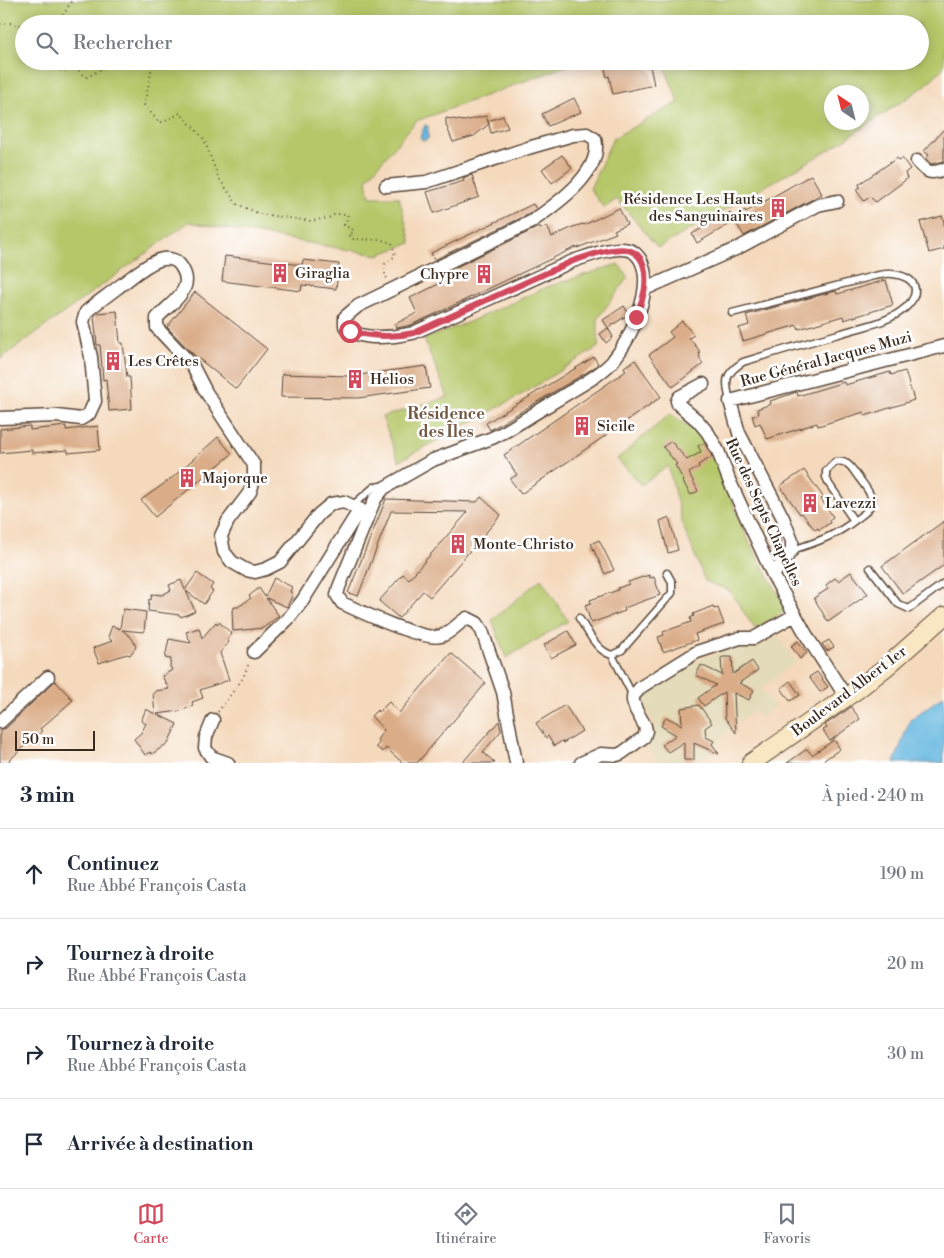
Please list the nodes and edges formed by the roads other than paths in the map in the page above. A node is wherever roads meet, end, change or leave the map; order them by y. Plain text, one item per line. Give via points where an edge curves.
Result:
1 (917, 161) dead end
2 (944, 169) edge
3 (386, 186) dead end
4 (837, 201) dead end
5 (645, 289) junction
6 (732, 313) dead end
7 (944, 346) edge
8 (703, 384) dead end
9 (730, 400) junction
10 (0, 418) edge
11 (384, 488) junction
12 (360, 509) junction
13 (854, 521) junction
14 (792, 550) junction
15 (870, 568) dead end
16 (667, 573) dead end
17 (773, 575) junction
18 (944, 583) edge
19 (796, 615) junction
20 (944, 616) edge
21 (579, 618) dead end
22 (254, 652) road end
23 (612, 655) junction
24 (48, 677) dead end
25 (633, 696) junction
26 (846, 696) junction
27 (213, 720) road end
28 (0, 722) edge
29 (611, 759) edge
30 (228, 763) edge
31 (516, 763) edge
32 (581, 763) edge
33 (751, 763) edge

1 - 2 street via 924,170 934,173
3 - 5 street via 426,182 573,135 587,134 595,139 598,147 594,162 583,179 548,210 531,222 358,306 345,317 345,326 350,331 392,337 414,333 573,261 600,252 627,249 634,252 644,266
4 - 5 street via 818,205 738,248
5 - 11 street via 627,338 602,371 506,431 433,460
6 - 9 lane via 891,274 910,282 916,294 892,317 743,362 733,368 727,379
7 - 9 street, Rue Général Jacques Muzi
8 - 17 street, Rue des Septs Chapelles via 679,397 678,404 698,421 718,451
9 - 14 street, Rue Général Jacques Muzi via 739,432 790,532
10 - 12 street via 57,416 81,419 89,414 95,401 84,322 86,312 141,269 168,258 178,262 187,281 182,294 157,318 157,328 192,365 254,465 250,492 221,536 224,552 232,562 246,570 266,569 280,562 331,504 344,502
11 - 12 street
11 - 12 lane via 374,487
12 - 22 street via 303,600
12 - 31 street via 337,596 342,603 356,610 433,637 441,636 467,618 477,623 502,692
13 - 13 lane via 865,513 872,501 851,466 835,462 826,471 826,477
13 - 14 lane via 832,536
14 - 17 street
15 - 18 lane via 898,604 909,609
16 - 23 lane via 672,582 672,593 631,641
17 - 19 street, Rue des Septs Chapelles
19 - 25 street via 754,638 740,638 697,652 641,687
19 - 26 street, Rue des Septs Chapelles
20 - 26 main road, Boulevard Albert 1er via 886,667
21 - 23 lane via 599,648
23 - 25 lane
24 - 28 street
25 - 29 street via 633,705 645,726 644,737
26 - 33 main road, Boulevard Albert 1er
27 - 30 street via 205,748 211,757
29 - 32 street via 596,755

